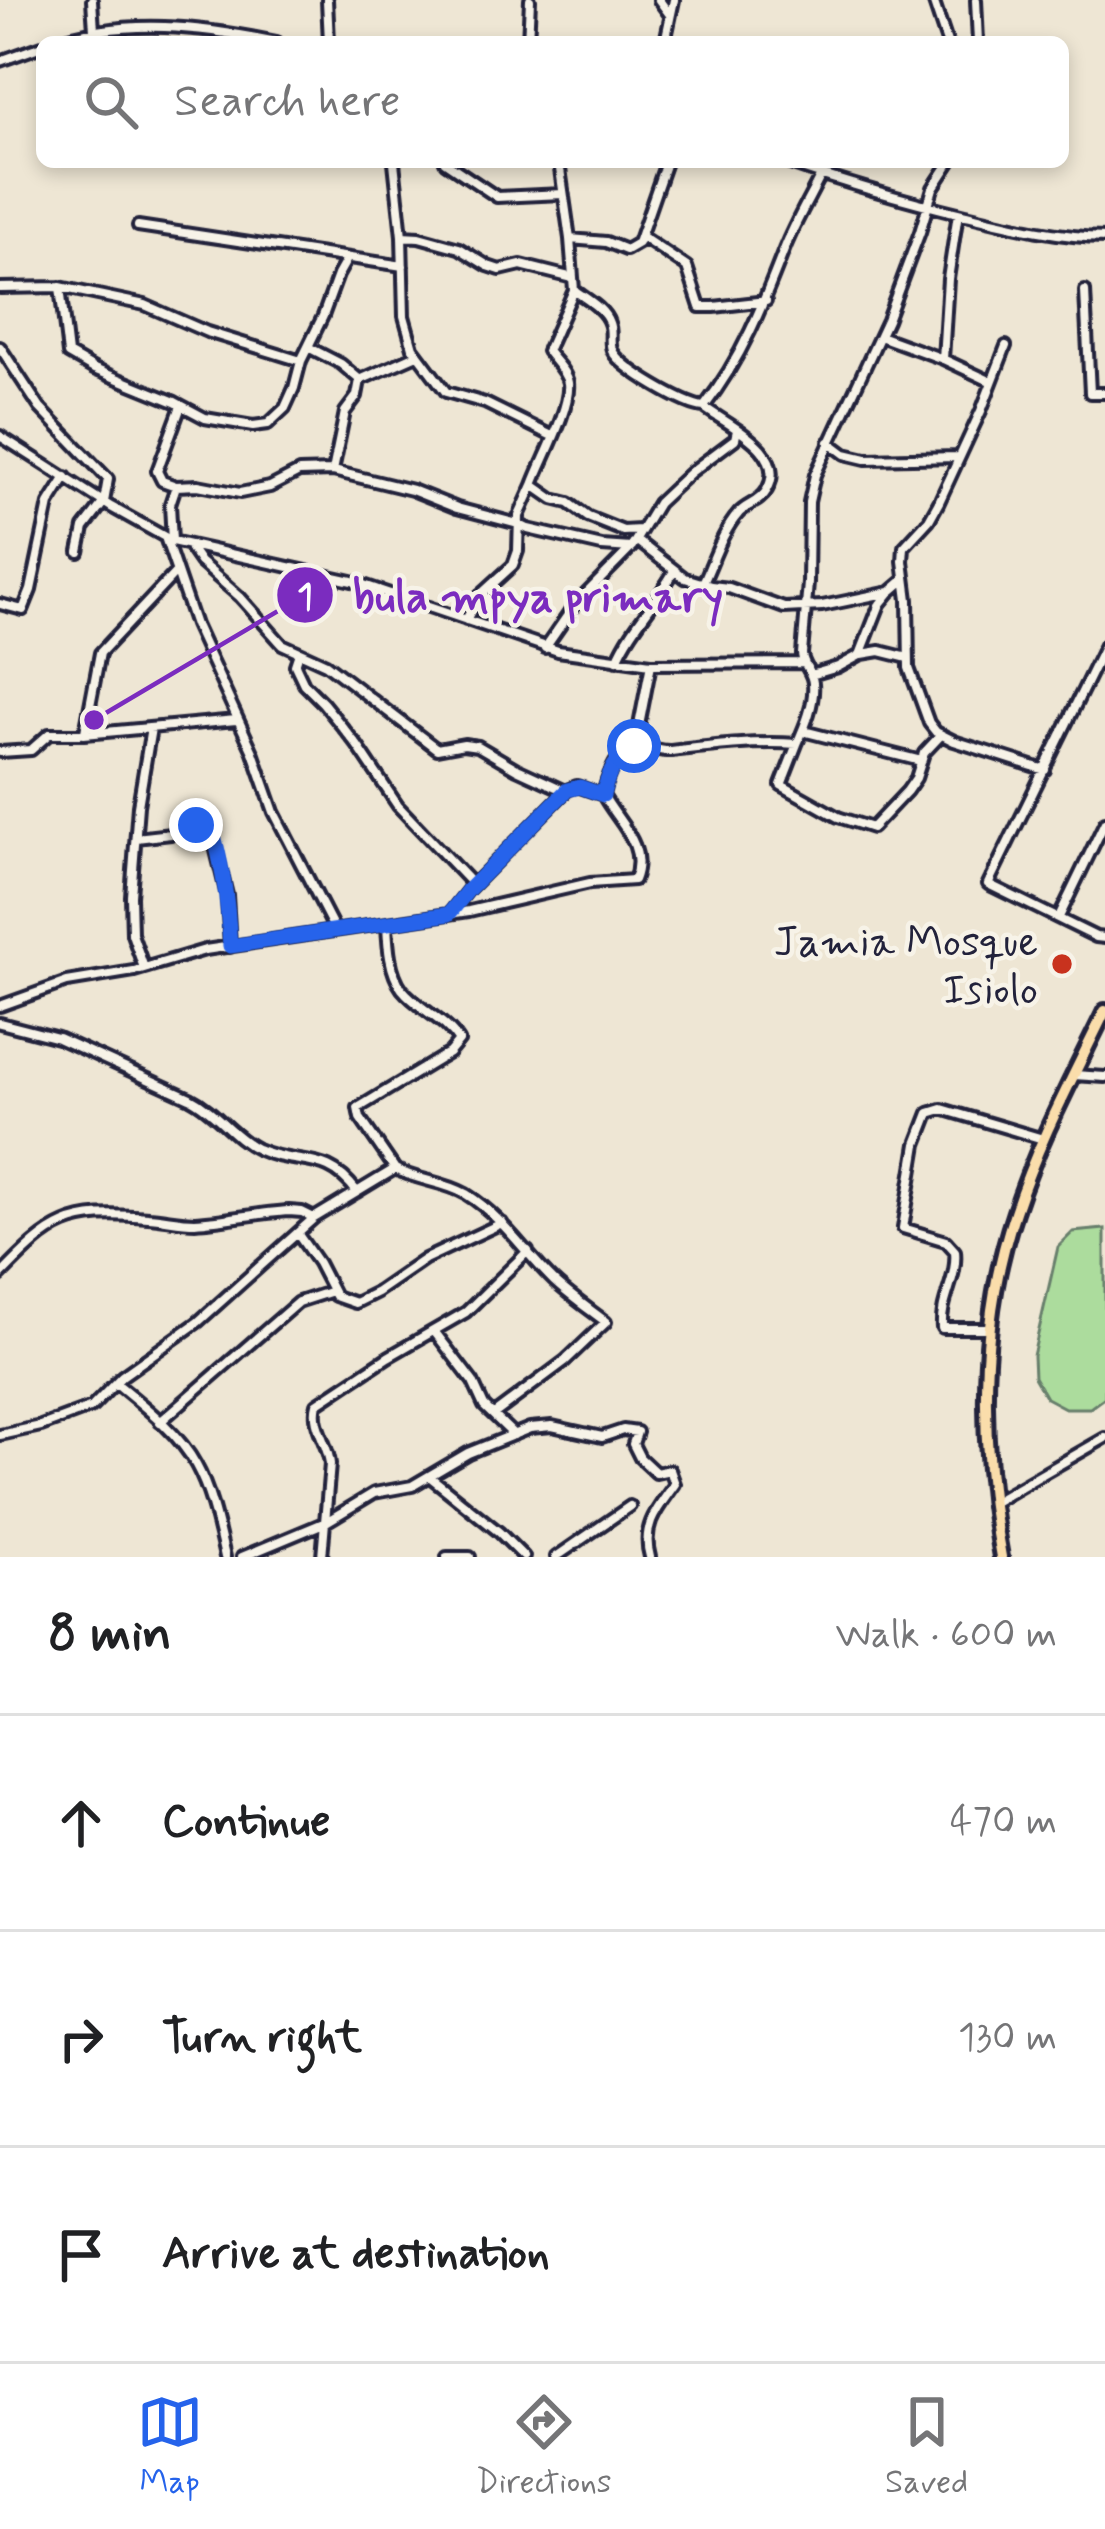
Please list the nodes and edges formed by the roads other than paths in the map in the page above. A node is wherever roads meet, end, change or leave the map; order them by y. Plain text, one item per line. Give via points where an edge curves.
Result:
1 (92, 0) edge
2 (327, 0) edge
3 (530, 0) edge
4 (658, 0) edge
5 (674, 0) edge
6 (933, 0) edge
7 (976, 0) edge
8 (671, 16) junction
9 (94, 30) junction
10 (74, 36) edge
11 (233, 36) edge
12 (329, 36) edge
13 (528, 36) edge
14 (666, 36) edge
15 (945, 36) edge
16 (978, 36) edge
17 (36, 48) edge
18 (0, 61) edge
19 (395, 168) edge
20 (454, 168) edge
21 (560, 168) edge
22 (663, 168) edge
23 (801, 168) edge
24 (946, 168) edge
25 (821, 175) junction
26 (562, 194) junction
27 (928, 205) junction
28 (958, 213) junction
29 (138, 226) dead end
30 (402, 236) junction
31 (643, 237) junction
32 (570, 238) junction
33 (1104, 239) edge
34 (347, 259) junction
35 (403, 266) junction
36 (573, 278) junction
37 (60, 287) junction
38 (0, 288) edge
39 (574, 290) junction
40 (1084, 291) dead end
41 (766, 301) junction
42 (880, 336) junction
43 (1006, 346) dead end
44 (0, 347) edge
45 (308, 347) junction
46 (417, 355) junction
47 (943, 359) junction
48 (301, 361) junction
49 (360, 380) junction
50 (992, 382) junction
51 (1105, 393) edge
52 (182, 406) junction
53 (704, 407) junction
54 (737, 430) junction
55 (0, 436) edge
56 (552, 436) junction
57 (829, 442) junction
58 (958, 457) junction
59 (333, 471) junction
60 (66, 477) junction
61 (533, 485) junction
62 (176, 486) junction
63 (104, 502) junction
64 (518, 524) junction
65 (636, 539) junction
66 (169, 540) junction
67 (191, 547) junction
68 (79, 552) dead end
69 (675, 570) junction
70 (176, 572) junction
71 (905, 579) junction
72 (703, 584) junction
73 (890, 592) junction
74 (0, 604) edge
75 (805, 608) junction
76 (466, 620) junction
77 (1105, 645) edge
78 (545, 648) junction
79 (299, 653) junction
80 (860, 655) junction
81 (908, 658) junction
82 (617, 660) junction
83 (802, 663) junction
84 (651, 664) junction
85 (811, 675) junction
86 (237, 720) junction
87 (151, 728) junction
88 (803, 731) junction
89 (83, 734) junction
90 (941, 735) junction
91 (797, 744) junction
92 (634, 746) junction
93 (0, 752) edge
94 (921, 761) junction
95 (1045, 770) junction
96 (565, 791) junction
97 (603, 795) junction
98 (1105, 822) edge
99 (136, 838) junction
100 (473, 885) junction
101 (449, 914) junction
102 (1059, 917) junction
103 (387, 924) junction
104 (335, 930) junction
105 (1105, 938) edge
106 (230, 946) junction
107 (144, 968) junction
108 (0, 1006) edge
109 (1105, 1011) edge
110 (0, 1023) edge
111 (1074, 1075) junction
112 (1105, 1077) edge
113 (1043, 1138) junction
114 (395, 1169) junction
115 (357, 1192) junction
116 (314, 1218) junction
117 (502, 1222) junction
118 (297, 1233) junction
119 (528, 1251) junction
120 (0, 1276) edge
121 (332, 1291) junction
122 (989, 1328) junction
123 (434, 1330) junction
124 (116, 1383) junction
125 (494, 1414) junction
126 (160, 1422) junction
127 (0, 1435) edge
128 (514, 1435) junction
129 (1105, 1438) edge
130 (429, 1476) junction
131 (992, 1503) junction
132 (630, 1506) dead end
133 (326, 1522) junction
134 (225, 1557) edge
135 (242, 1557) edge
136 (322, 1557) edge
137 (447, 1557) edge
138 (470, 1557) edge
139 (524, 1557) edge
140 (556, 1557) edge
141 (650, 1557) edge
142 (1001, 1557) edge

1 - 9 street
2 - 12 street
3 - 13 street
4 - 8 street
5 - 8 street
6 - 15 street
7 - 16 street
8 - 14 street
9 - 10 street
9 - 11 street
17 - 18 street
19 - 30 street
20 - 26 street via 497,197
21 - 26 street
22 - 31 street
23 - 25 street
24 - 27 street
25 - 27 street
25 - 41 street
26 - 32 street
27 - 28 street
27 - 42 street
28 - 33 street
28 - 47 street
29 - 34 street
30 - 35 street
30 - 36 street via 459,248 500,270 521,265
31 - 32 street via 626,250
31 - 41 street via 687,267 700,307
32 - 36 street
34 - 35 street
34 - 45 street
35 - 46 street via 405,327
36 - 39 street
37 - 38 street
37 - 48 street via 145,305
37 - 52 street via 68,354
39 - 53 street via 606,317 622,362
39 - 56 street via 548,350 568,381
40 - 51 street via 1090,393
41 - 53 street
42 - 47 street
42 - 57 street
43 - 50 street
44 - 63 street via 40,408 108,479
45 - 48 street
45 - 49 street
46 - 49 street
46 - 56 street via 450,395
47 - 50 street
48 - 52 street via 285,408 268,424 205,418
49 - 59 street
50 - 58 street
52 - 62 street via 157,472
53 - 54 street
54 - 65 street via 658,503
54 - 72 street via 763,448 771,480 737,514
55 - 60 street
56 - 61 street
57 - 58 street via 866,459
57 - 75 street via 811,490
58 - 71 street via 929,520 904,547
59 - 62 street via 299,472 240,493
59 - 64 street
60 - 63 street
60 - 74 street via 49,504 23,610
61 - 64 street
61 - 65 street
62 - 66 street
63 - 66 street
63 - 68 street via 84,528
64 - 65 street via 602,546
64 - 76 street via 513,565
65 - 69 street
65 - 78 street
66 - 67 street
66 - 70 street
67 - 76 street via 352,580
67 - 79 street
69 - 72 street
69 - 82 street
70 - 86 street
70 - 89 street via 100,653
71 - 73 street
71 - 81 street
72 - 75 street
73 - 75 street
73 - 80 street
75 - 83 street
76 - 78 street
77 - 95 street
78 - 82 street
79 - 96 street via 326,664 437,748 478,746
79 - 100 street via 302,681 398,806
80 - 81 street
80 - 85 street
81 - 90 street via 929,723
82 - 84 street
83 - 84 street
83 - 85 street
84 - 92 street
85 - 88 street
86 - 87 street
86 - 104 street
87 - 89 street
87 - 99 street
88 - 91 street
88 - 94 street
89 - 93 street via 49,734 31,750
90 - 94 street
90 - 95 street
91 - 92 street
91 - 94 street via 781,785 872,828 907,791
92 - 97 street via 616,762
95 - 102 street via 988,884
96 - 97 street via 577,786
96 - 100 street
97 - 101 street via 633,838 636,880
98 - 102 street
99 - 106 street via 211,826
99 - 107 street via 132,934
100 - 101 street
101 - 103 street
102 - 105 street
103 - 104 street
103 - 114 street via 402,988 459,1041 358,1108
104 - 106 street
106 - 107 street
107 - 108 street
109 - 111 highway
110 - 115 street via 58,1038 190,1098 253,1147 326,1164
111 - 112 street
111 - 113 highway
113 - 122 highway via 1008,1235
113 - 122 street via 942,1109 927,1116 916,1144 903,1228 956,1251 942,1328
114 - 115 street
114 - 117 street via 455,1188
115 - 116 street
116 - 118 street
116 - 120 street via 289,1211 190,1222 94,1216 54,1226
117 - 119 street
117 - 121 street via 360,1301
118 - 121 street
118 - 124 street
119 - 123 street via 475,1305
119 - 125 street via 606,1322
121 - 126 street via 298,1302
122 - 131 highway
123 - 125 street
123 - 133 street via 317,1404 330,1458
124 - 126 street
124 - 127 street via 92,1407
125 - 128 street
126 - 134 street via 197,1467
128 - 130 street
128 - 141 street via 543,1426 596,1436 637,1432 632,1444 640,1459 656,1473 670,1470 675,1481 648,1523
129 - 131 street
130 - 133 street via 374,1493
130 - 139 street
131 - 142 highway
132 - 140 street
133 - 135 street
133 - 136 street
137 - 138 street

